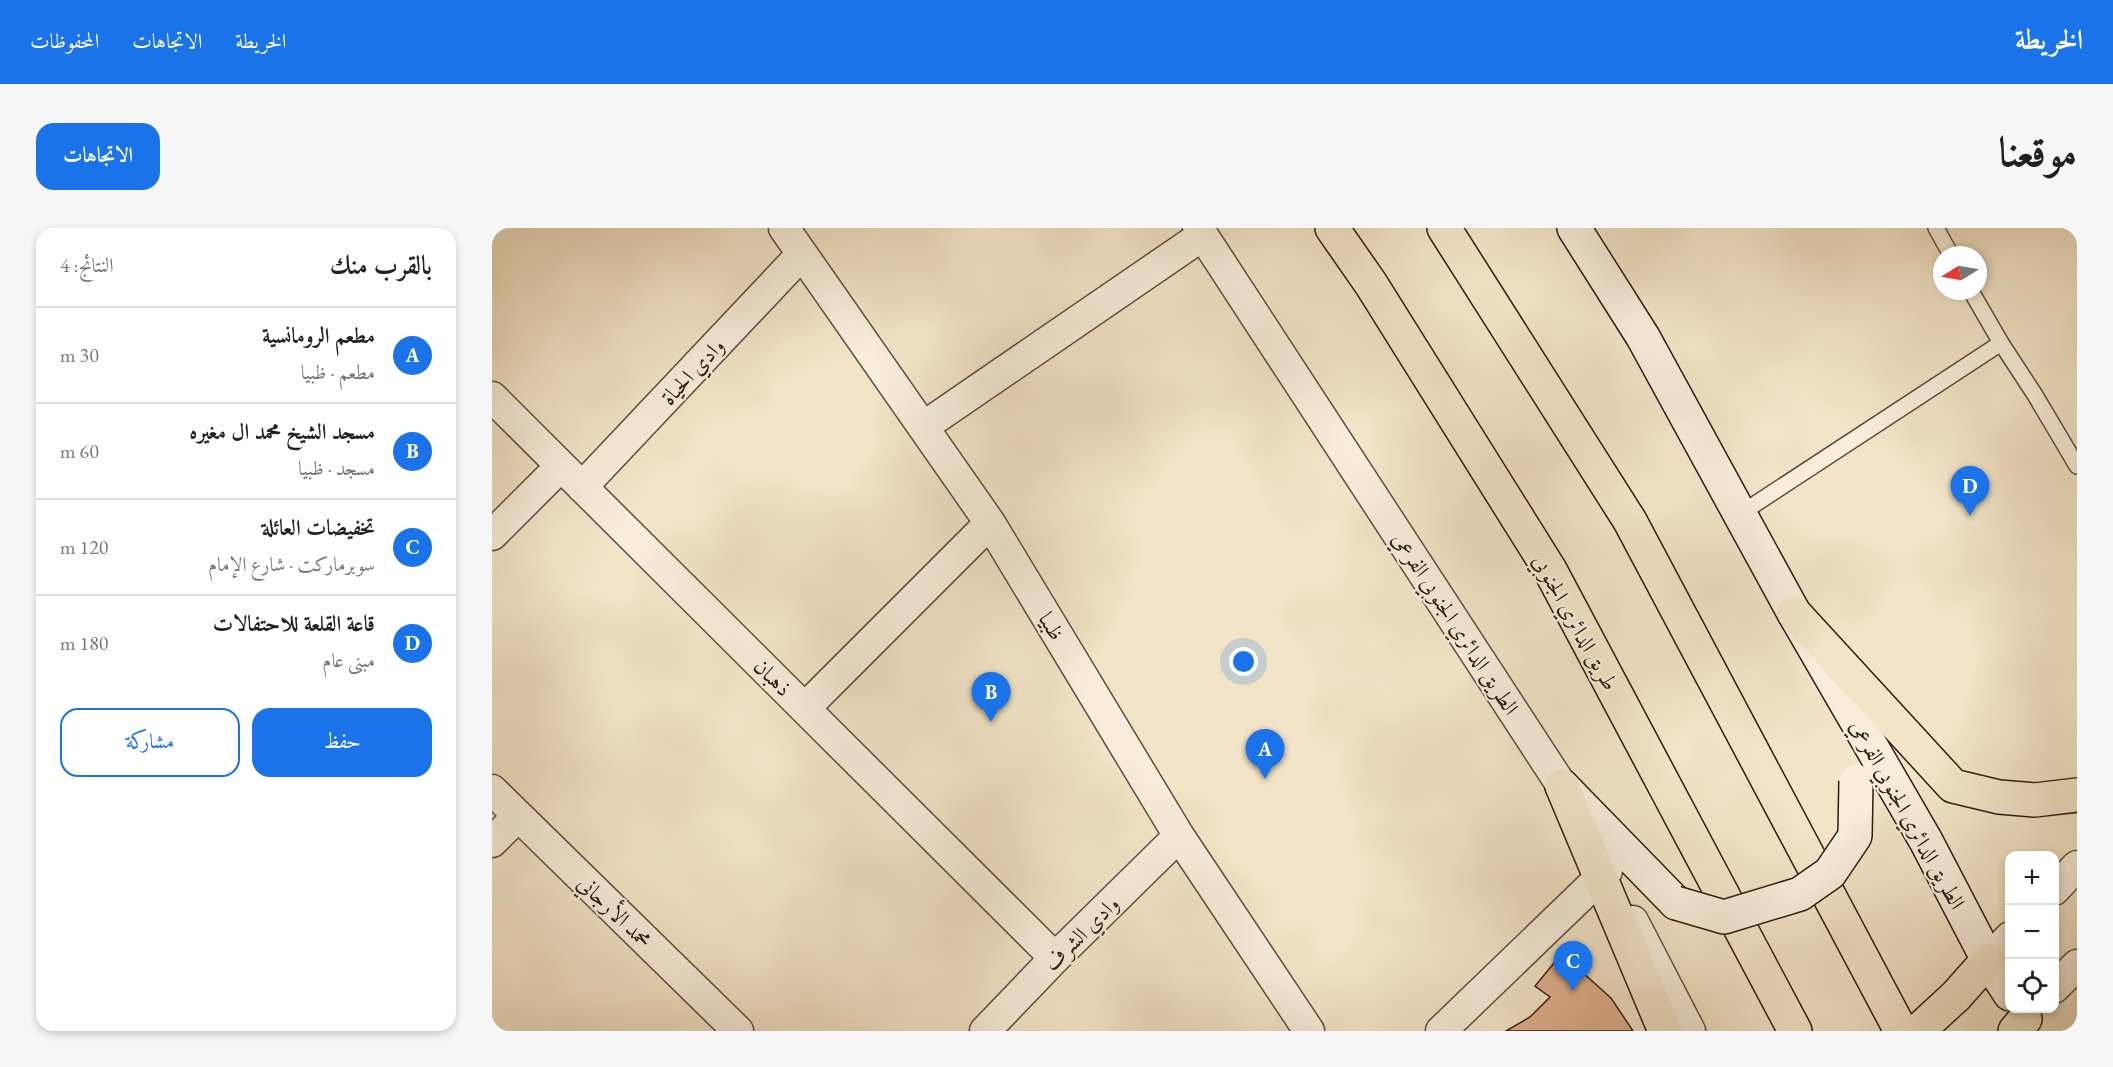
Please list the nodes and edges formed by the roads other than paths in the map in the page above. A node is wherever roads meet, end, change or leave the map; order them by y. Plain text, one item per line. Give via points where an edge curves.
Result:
1 (784, 228) edge
2 (1332, 228) edge
3 (1444, 228) edge
4 (1574, 228) edge
5 (1935, 228) edge
6 (1200, 232) edge
7 (1946, 246) edge
8 (802, 254) junction
9 (1976, 300) edge
10 (2001, 343) junction
11 (492, 396) edge
12 (923, 427) junction
13 (561, 466) junction
14 (2077, 466) edge
15 (582, 487) junction
16 (1740, 514) junction
17 (990, 523) junction
18 (492, 536) edge
19 (1794, 613) junction
20 (805, 708) junction
21 (1562, 786) junction
22 (492, 790) edge
23 (2077, 795) edge
24 (518, 816) junction
25 (1179, 836) junction
26 (492, 842) edge
27 (2077, 866) edge
28 (1604, 874) junction
29 (2059, 886) edge
30 (1999, 948) edge
31 (1055, 958) junction
32 (2077, 965) edge
33 (2059, 984) edge
34 (2023, 1015) edge
35 (738, 1031) edge
36 (985, 1031) edge
37 (1309, 1031) edge
38 (1441, 1031) edge
39 (1665, 1031) edge
40 (1690, 1031) edge
41 (1795, 1031) edge
42 (1901, 1031) edge
43 (1918, 1031) edge

1 - 8 street, ظبيا
2 - 41 main road, طريق الدائري الجنوبي via 1550,570
3 - 42 main road via 1630,521
4 - 16 main road, الطريق الدائري الجنوبي الفرعي via 1643,337
5 - 7 lane
6 - 12 street
6 - 21 street, الطريق الدائري الجنوبي الفرعي
8 - 12 street, ظبيا
8 - 15 street, وادي الحياة
9 - 10 lane
10 - 14 lane
10 - 16 lane
11 - 13 street, ذهبان
12 - 17 street, ظبيا
13 - 15 street, ذهبان
13 - 18 street
15 - 20 street, ذهبان
16 - 19 main road, الطريق الدائري الجنوبي الفرعي
17 - 20 street
17 - 25 street, ظبيا
19 - 21 main road, bridge via 1852,753 1856,781 1855,836 1830,873 1800,894 1724,918 1676,903
19 - 23 main road via 1953,786 1999,797 2035,800
19 - 30 main road, الطريق الدائري الجنوبي الفرعي via 1926,841
20 - 31 street, ذهبان
21 - 28 main road
22 - 24 street, محمد الأرجاني
24 - 26 street
24 - 35 street, محمد الأرجاني
25 - 31 street, وادي الشرف
25 - 37 street, ظبيا
27 - 29 street
28 - 38 street
28 - 39 main road
28 - 40 street
30 - 34 main road, الطريق الدائري الجنوبي الفرعي
30 - 43 main road
31 - 36 street, وادي الشرف
32 - 33 street

